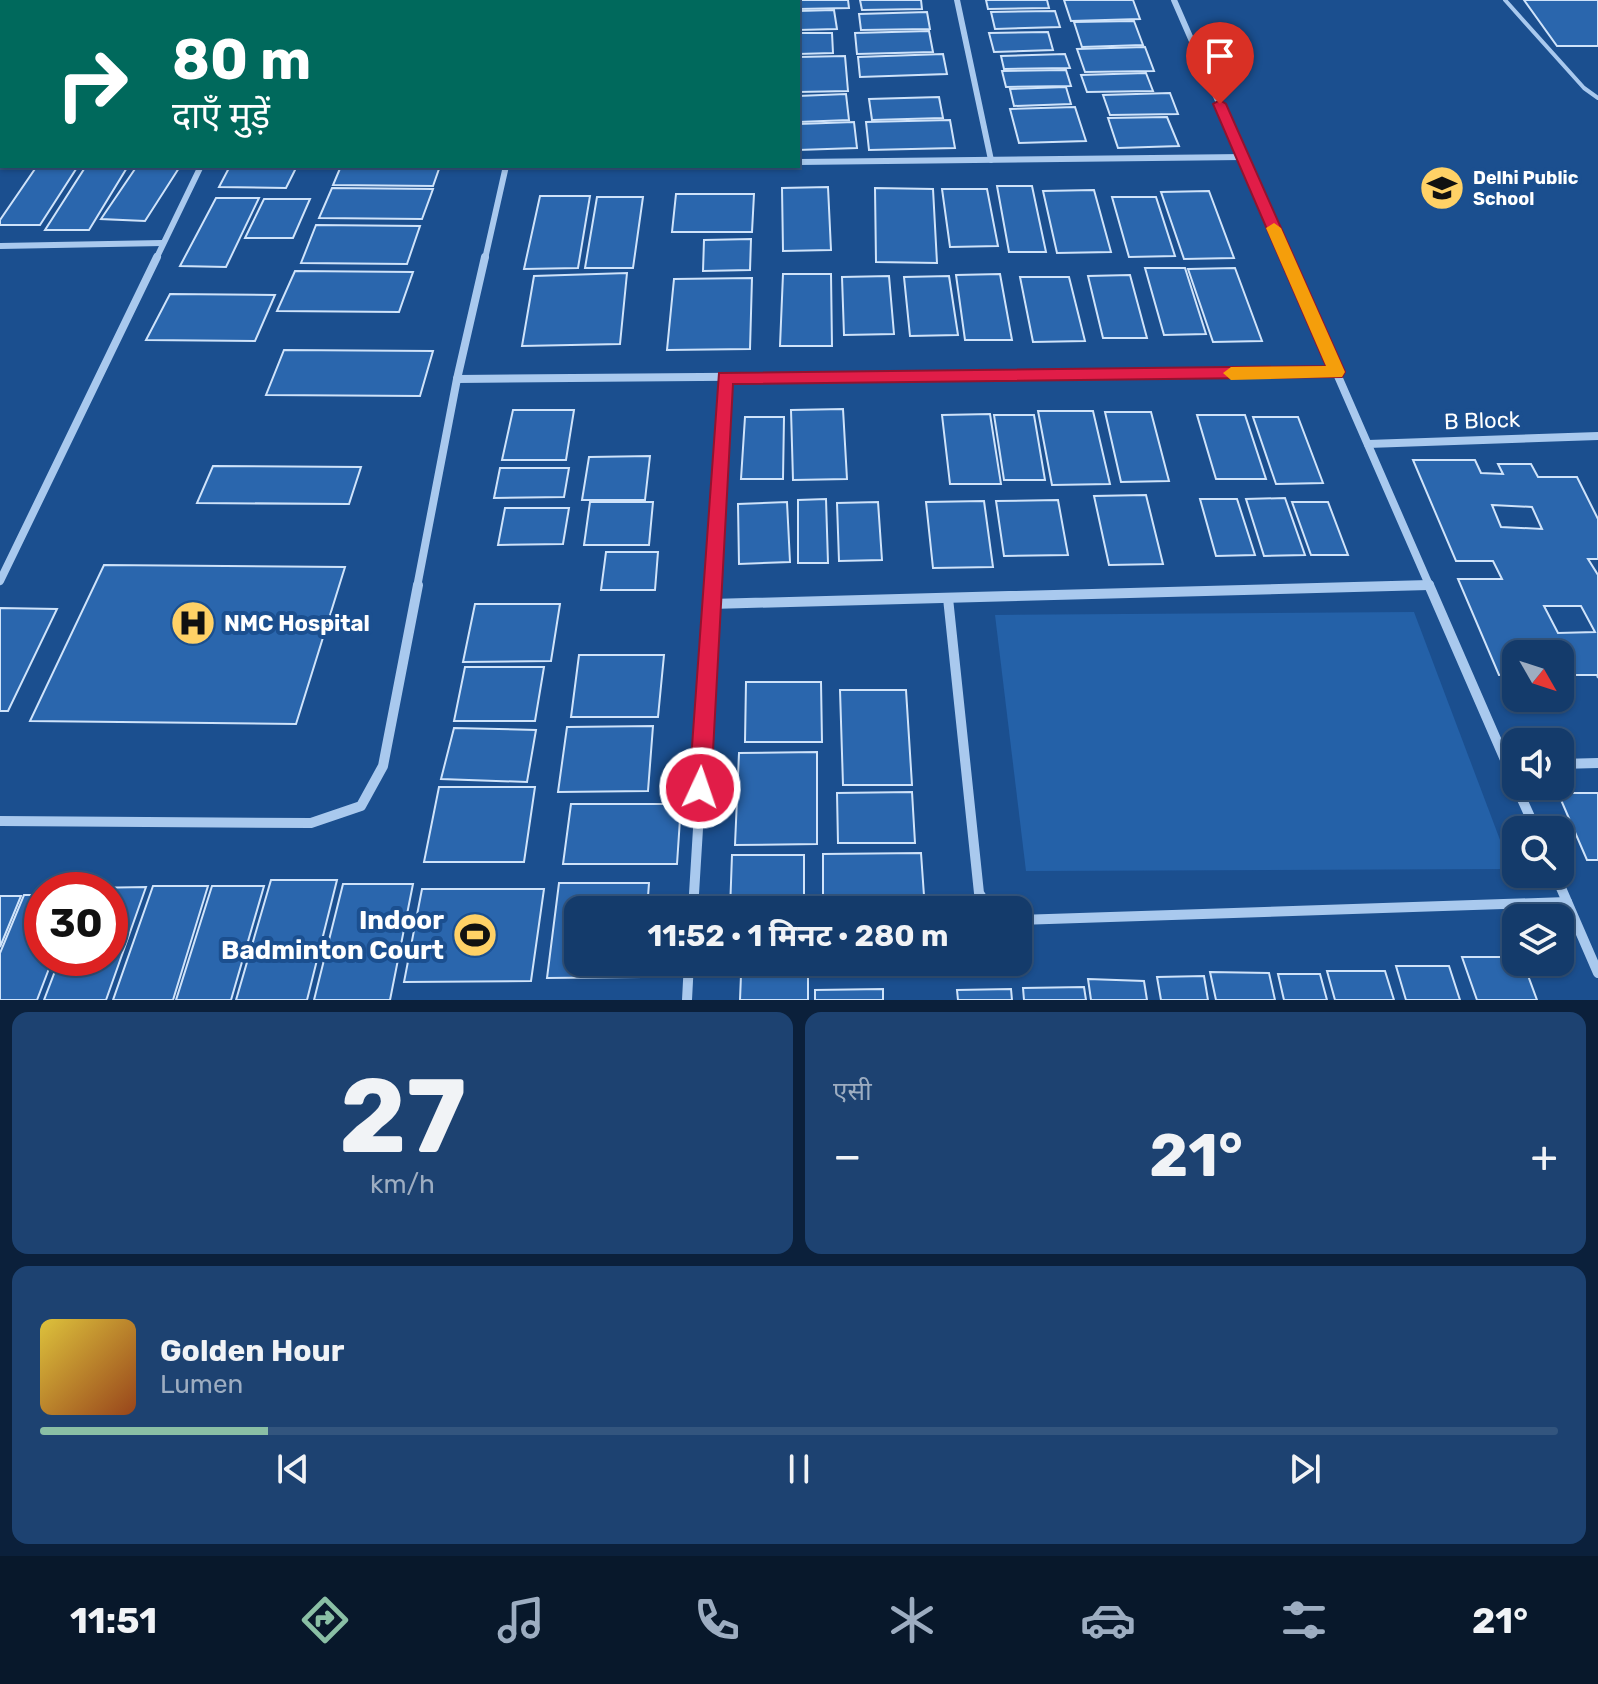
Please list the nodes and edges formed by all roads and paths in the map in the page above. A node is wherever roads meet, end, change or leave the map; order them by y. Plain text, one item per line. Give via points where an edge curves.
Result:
1 (957, 0) edge
2 (1174, 0) edge
3 (1505, 0) edge
4 (1598, 98) edge
5 (1243, 157) junction
6 (991, 160) junction
7 (800, 162) edge
8 (200, 168) edge
9 (506, 168) edge
10 (163, 243) junction
11 (0, 246) edge
12 (1337, 372) junction
13 (725, 377) junction
14 (457, 379) junction
15 (1598, 436) edge
16 (1368, 444) junction
17 (0, 581) edge
18 (1429, 585) junction
19 (948, 598) junction
20 (711, 604) junction
21 (1502, 744) edge
22 (1598, 763) edge
23 (1574, 764) edge
24 (0, 821) edge
25 (1561, 888) edge
26 (694, 896) edge
27 (981, 896) edge
28 (1567, 902) junction
29 (1032, 920) edge
30 (1598, 973) edge
31 (688, 976) edge
32 (687, 1000) edge

1 - 6 street
2 - 5 street
3 - 4 lane
5 - 6 street
5 - 12 street
6 - 7 street
8 - 10 street
9 - 14 street
10 - 11 street
10 - 17 street
12 - 13 street
12 - 16 street
13 - 14 street
13 - 20 street
14 - 24 street via 383,766 361,806 311,823
15 - 16 street, B Block
16 - 18 street
18 - 19 street
18 - 21 street
19 - 20 street
19 - 27 street
20 - 26 street
22 - 23 street
25 - 28 street
28 - 29 street
28 - 30 street
31 - 32 street

